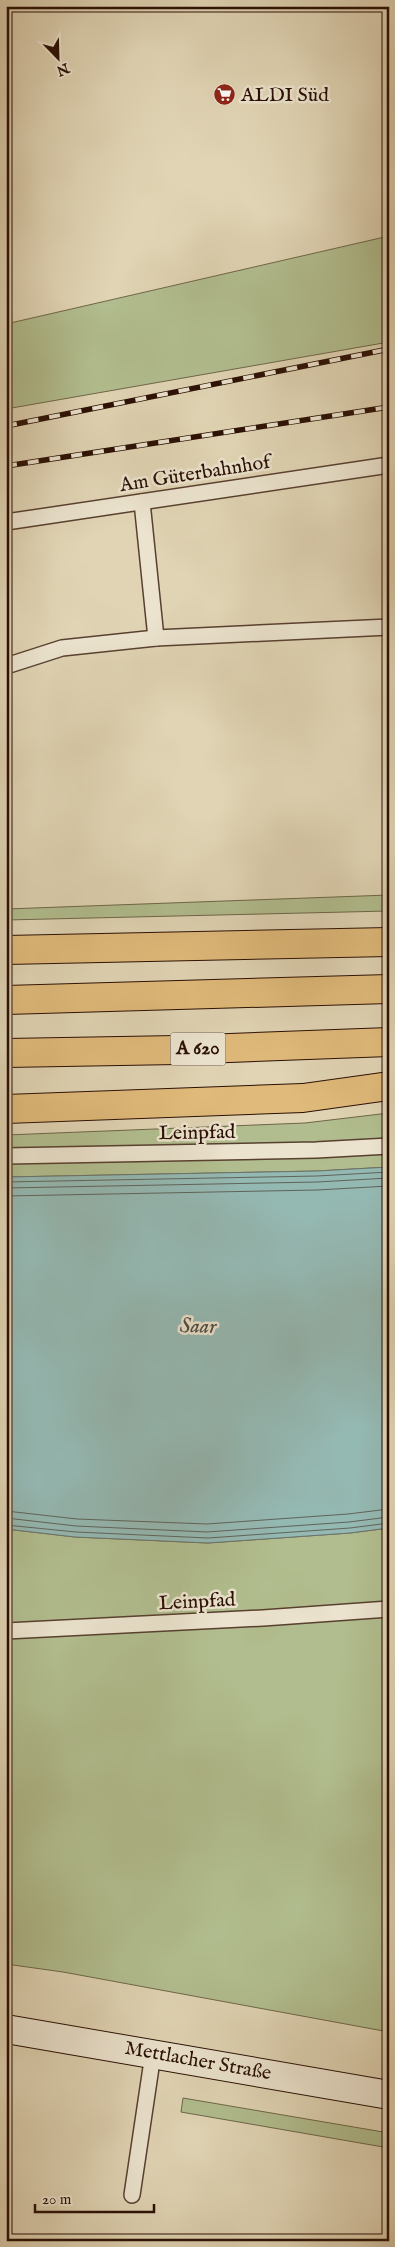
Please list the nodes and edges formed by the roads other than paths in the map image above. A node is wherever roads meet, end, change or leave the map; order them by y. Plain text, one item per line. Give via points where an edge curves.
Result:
1 (389, 465) edge
2 (142, 502) junction
3 (6, 522) edge
4 (389, 627) edge
5 (156, 638) junction
6 (6, 666) edge
7 (389, 942) edge
8 (6, 950) edge
9 (389, 989) edge
10 (6, 1000) edge
11 (389, 1042) edge
12 (6, 1053) edge
13 (389, 1086) edge
14 (6, 1109) edge
15 (389, 1146) edge
16 (6, 1156) edge
17 (389, 1609) edge
18 (6, 1631) edge
19 (6, 2029) edge
20 (153, 2054) junction
21 (389, 2095) edge
22 (132, 2195) dead end

1 - 2 lane, Am Güterbahnhof
2 - 3 lane, Am Güterbahnhof
2 - 5 lane
4 - 5 lane
5 - 6 lane via 62,648
7 - 8 highway
9 - 10 highway
11 - 12 highway, A 620
13 - 14 highway via 304,1098
15 - 16 lane, Leinpfad
17 - 18 lane, Leinpfad
19 - 20 street, Mettlacher Straße
20 - 21 street, Mettlacher Straße
20 - 22 lane

